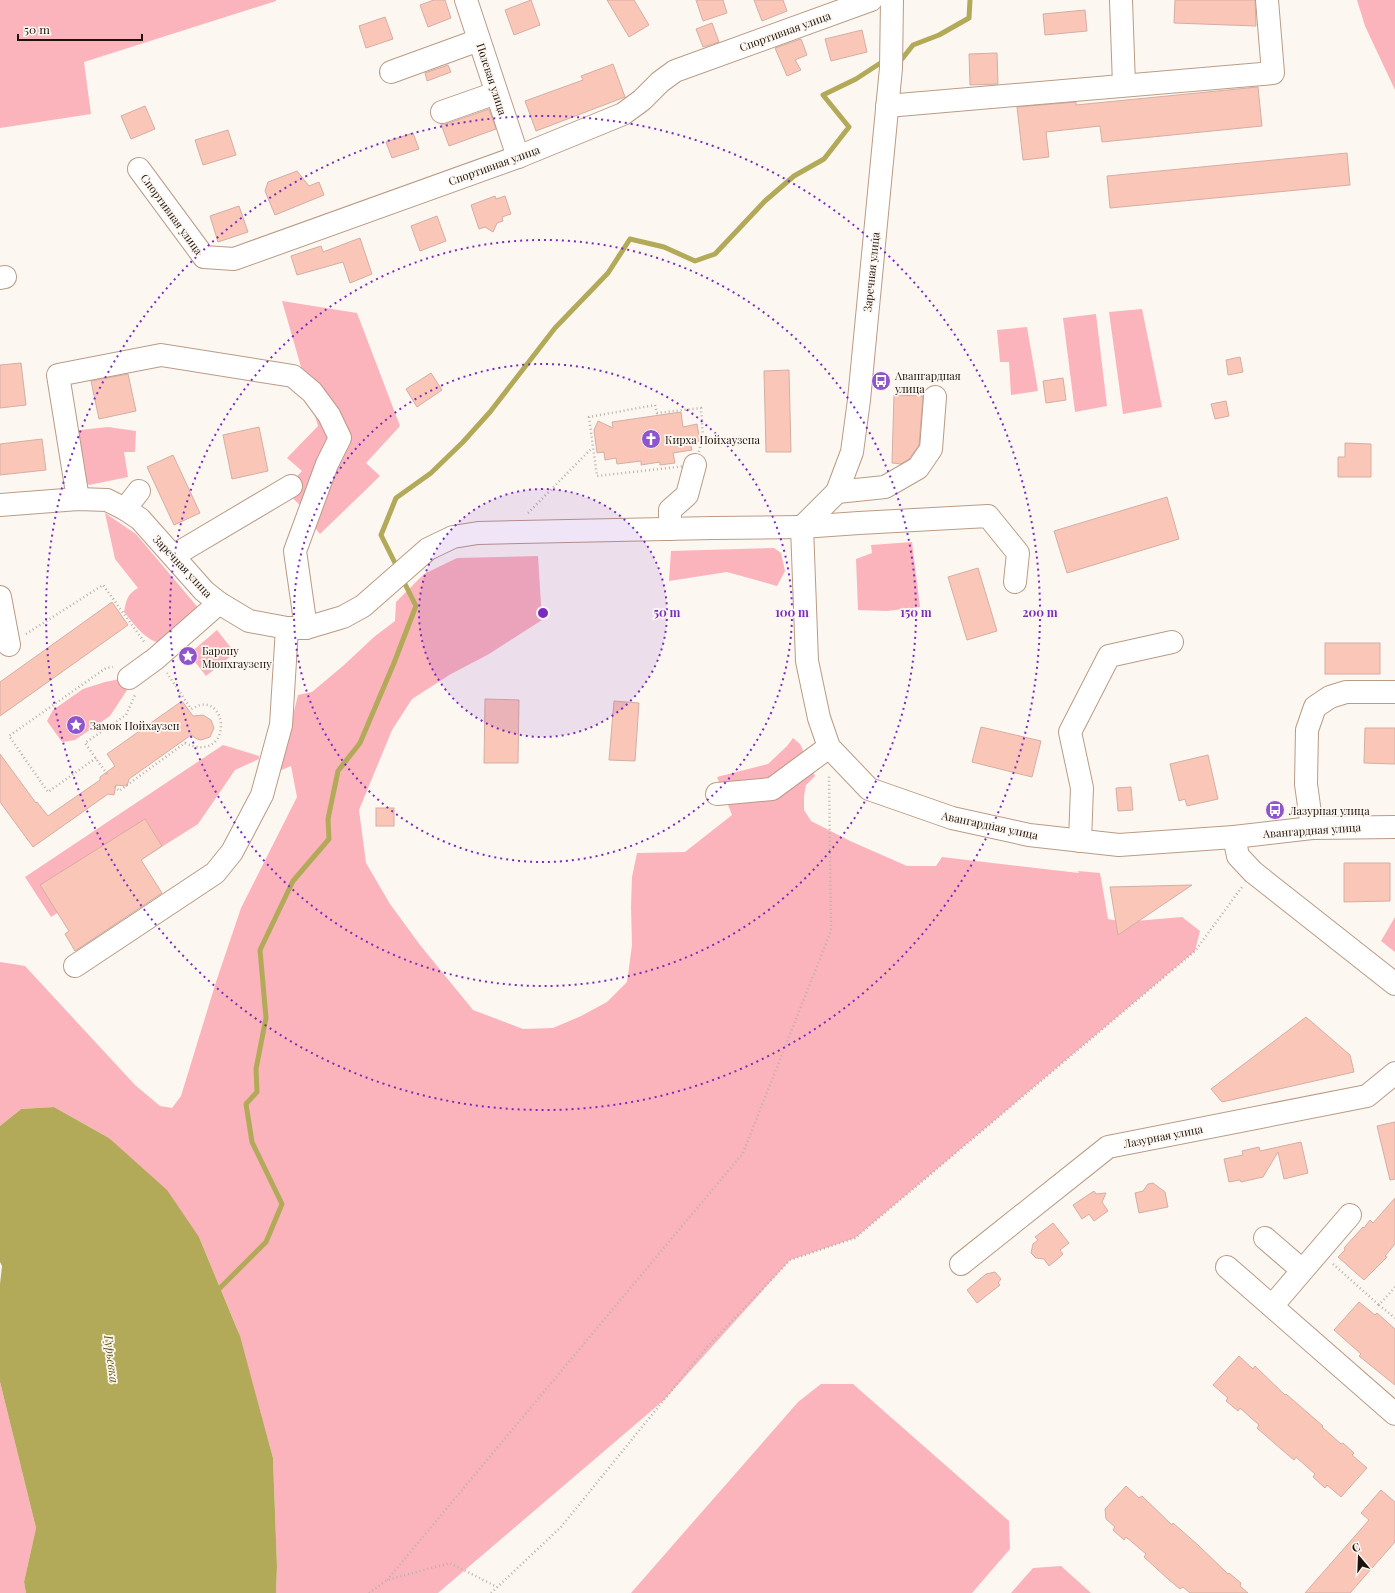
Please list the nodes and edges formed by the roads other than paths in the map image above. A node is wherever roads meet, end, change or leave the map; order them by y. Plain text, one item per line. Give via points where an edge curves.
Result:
1 (466, 0) edge
2 (872, 0) edge
3 (892, 0) edge
4 (1121, 0) edge
5 (1267, 0) edge
6 (479, 40) junction
7 (390, 72) dead end
8 (1124, 85) junction
9 (496, 93) junction
10 (887, 106) junction
11 (442, 112) dead end
12 (518, 157) junction
13 (139, 169) dead end
14 (935, 397) dead end
15 (695, 465) road end
16 (291, 486) dead end
17 (139, 491) dead end
18 (837, 492) junction
19 (78, 499) junction
20 (0, 505) edge
21 (125, 509) junction
22 (802, 527) junction
23 (670, 529) junction
24 (173, 556) junction
25 (1015, 582) dead end
26 (0, 597) edge
27 (219, 603) junction
28 (297, 628) junction
29 (1172, 642) dead end
30 (9, 645) road end
31 (129, 678) road end
32 (1395, 692) edge
33 (829, 747) junction
34 (717, 794) dead end
35 (1395, 827) edge
36 (1312, 828) junction
37 (1234, 837) junction
38 (1080, 841) junction
39 (75, 966) dead end
40 (1395, 984) edge
41 (1395, 1073) edge
42 (1350, 1215) dead end
43 (1265, 1238) dead end
44 (961, 1264) dead end
45 (1227, 1267) dead end
46 (1302, 1270) junction
47 (1272, 1306) junction
48 (1395, 1414) edge

1 - 6 street, Полевая улица
2 - 12 street, Спортивная улица via 675,72 623,114
3 - 10 street, Заречная улица via 891,68
4 - 8 street
5 - 8 street via 1273,73
6 - 7 street
6 - 9 street, Полевая улица
8 - 10 street
9 - 11 street
9 - 12 street, Полевая улица
10 - 18 street, Заречная улица via 859,400 852,452
12 - 13 street, Спортивная улица via 234,259 204,257
14 - 18 street via 931,449 918,468 885,488
15 - 23 street via 687,495 670,510
16 - 24 street
17 - 21 street
18 - 22 street, Заречная улица
19 - 20 street, Заречная улица
19 - 21 street, Заречная улица via 107,500
19 - 28 street via 58,375 161,355 293,376 312,392 329,414 340,438 326,464 294,551
21 - 24 street, Заречная улица via 140,518
22 - 23 street, Заречная улица
22 - 25 street, Заречная улица via 988,516 1018,552
22 - 33 street, Авангардная улица via 807,661 819,718
23 - 28 street, Заречная улица via 478,533 453,537 428,549 363,606 342,617
24 - 27 street, Заречная улица via 204,591
26 - 30 street
27 - 28 street, Заречная улица via 249,621
27 - 31 street via 154,660
28 - 39 street via 281,725 262,795 232,852 215,873
29 - 38 street via 1109,656 1070,732 1082,788
32 - 36 street via 1346,692 1330,697 1315,707 1307,730 1306,784
33 - 34 street via 772,789
33 - 38 street, Авангардная улица via 869,789 952,818 1029,835
35 - 36 street, Авангардная улица
36 - 37 street, Авангардная улица
37 - 38 street, Авангардная улица via 1119,845
37 - 40 street via 1238,856 1253,872
41 - 44 street, Лазурная улица via 1367,1096 1108,1147
42 - 46 street
43 - 46 street
45 - 47 street
46 - 47 street
47 - 48 street

